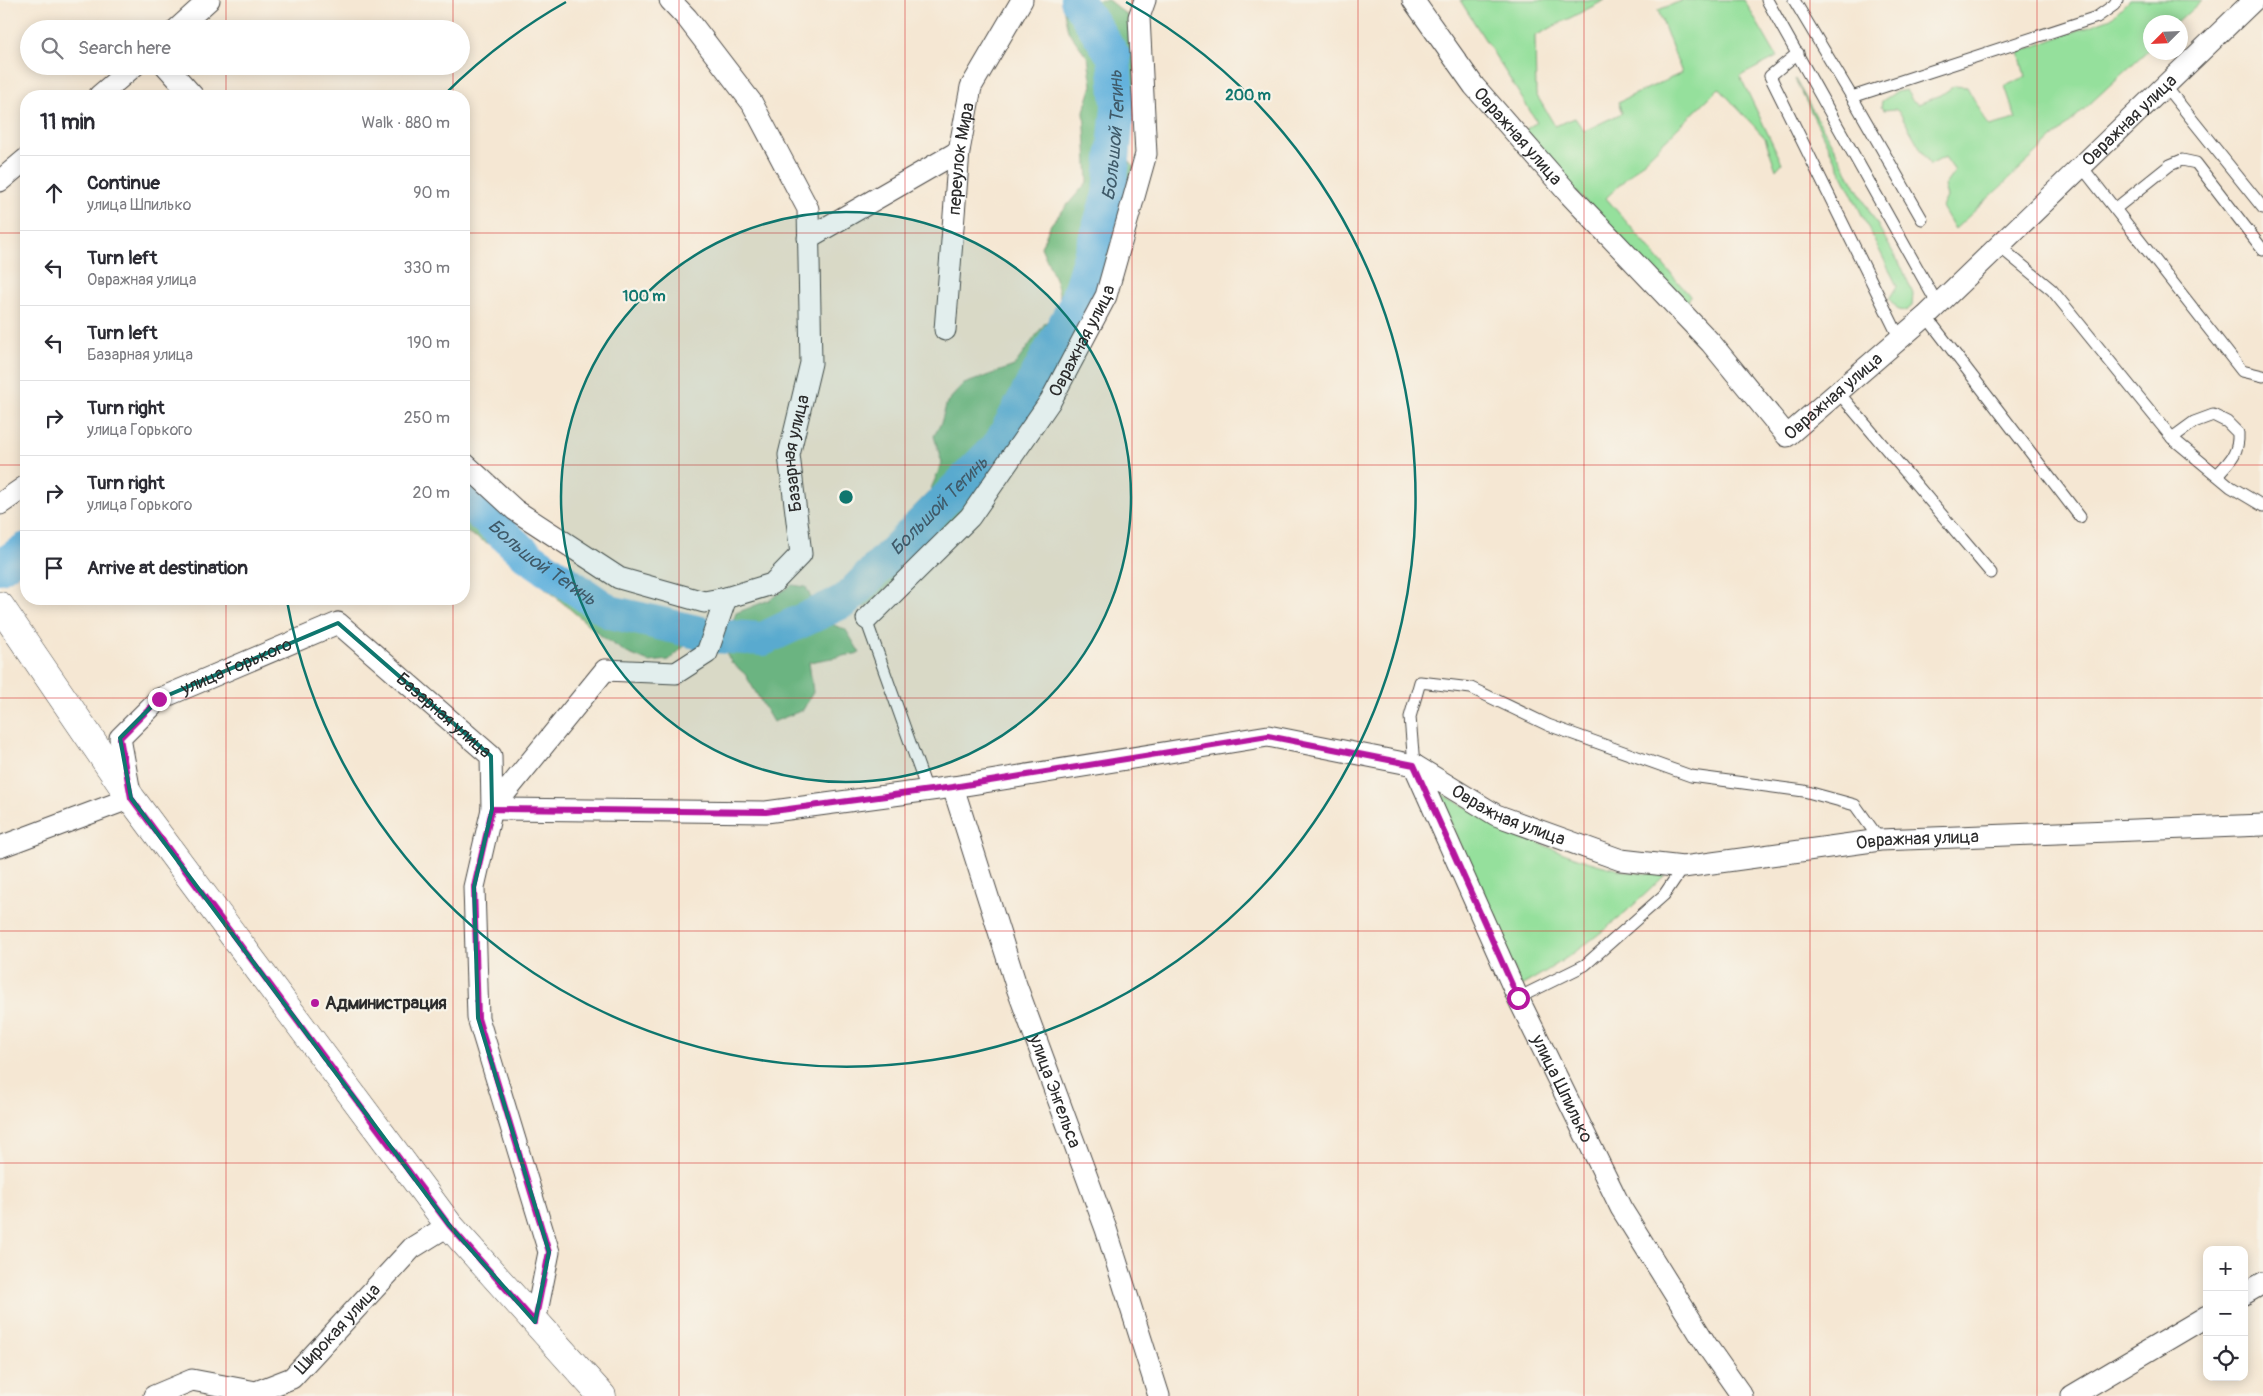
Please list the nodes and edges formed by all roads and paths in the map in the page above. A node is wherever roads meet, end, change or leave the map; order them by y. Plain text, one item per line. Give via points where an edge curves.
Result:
1 (209, 0) edge
2 (670, 0) edge
3 (1022, 0) edge
4 (1145, 0) edge
5 (1413, 0) edge
6 (1768, 0) edge
7 (1794, 0) edge
8 (2117, 0) edge
9 (2254, 0) edge
10 (186, 20) edge
11 (1798, 53) junction
12 (124, 75) edge
13 (174, 75) edge
14 (2166, 87) junction
15 (106, 90) edge
16 (188, 90) edge
17 (1852, 97) junction
18 (959, 151) junction
19 (20, 164) edge
20 (2082, 167) junction
21 (0, 181) edge
22 (2263, 208) edge
23 (2115, 209) junction
24 (1922, 219) dead end
25 (808, 238) junction
26 (2000, 247) junction
27 (2263, 250) edge
28 (1932, 311) junction
29 (945, 330) dead end
30 (1900, 338) junction
31 (2263, 376) edge
32 (1838, 392) junction
33 (2172, 438) junction
34 (470, 468) edge
35 (2217, 475) junction
36 (20, 490) edge
37 (0, 504) edge
38 (2263, 506) edge
39 (2080, 517) dead end
40 (1991, 573) dead end
41 (726, 599) junction
42 (2, 609) edge
43 (866, 618) joint
44 (338, 623) joint
45 (1414, 765) junction
46 (953, 787) junction
47 (927, 790) junction
48 (131, 798) junction
49 (492, 809) junction
50 (2263, 825) edge
51 (1880, 840) junction
52 (0, 847) edge
53 (1683, 867) junction
54 (1518, 998) junction
55 (449, 1225) junction
56 (2263, 1283) edge
57 (2248, 1292) edge
58 (2203, 1318) edge
59 (535, 1322) junction
60 (154, 1396) edge
61 (602, 1396) edge
62 (1159, 1396) edge
63 (1742, 1396) edge
64 (2072, 1396) edge

1 - 10 street
2 - 25 street, Базарная улица via 752,103 808,209
3 - 18 street, переулок Мира via 971,87
4 - 43 street, Овражная улица via 1139,17 1146,154 1106,296 1051,400 970,517
5 - 32 street, Овражная улица via 1474,86 1569,194 1711,343 1787,436
6 - 11 lane
7 - 17 lane
8 - 17 lane via 2097,17
9 - 14 street, Овражная улица
11 - 28 lane
11 - 30 lane via 1770,76
12 - 15 street
13 - 16 street
14 - 20 street, Овражная улица
14 - 22 lane
17 - 24 lane
18 - 25 street
18 - 29 street, переулок Мира
19 - 21 street
20 - 23 lane
20 - 26 street, Овражная улица
23 - 27 lane via 2170,165 2182,160 2196,163
23 - 31 lane via 2242,371
25 - 41 street, Базарная улица via 811,363 789,455 801,554 772,584
26 - 28 street, Овражная улица
26 - 33 lane via 2052,290
28 - 30 street, Овражная улица
28 - 39 lane
30 - 32 street, Овражная улица
32 - 40 lane
33 - 35 lane
33 - 35 lane via 2194,422 2213,414 2227,422 2238,433 2239,446
34 - 41 street, Базарная улица via 515,510 620,578 704,602
35 - 38 lane
36 - 37 street
41 - 49 street via 707,652 676,673 605,670
42 - 48 street, улица Горького
43 - 47 lane
44 - 48 street, улица Горького via 159,699 120,738
44 - 49 street, Базарная улица via 491,756
45 - 46 street, Овражная улица via 1268,736
45 - 51 lane via 1410,717 1420,682 1472,688 1548,725 1691,776 1804,791 1855,805
45 - 53 street, Овражная улица via 1496,815 1620,860
45 - 54 street, улица Шпилько
46 - 47 street, Овражная улица
46 - 62 street, улица Энгельса via 1016,985 1106,1229
47 - 49 street, Овражная улица via 766,812
48 - 52 street
48 - 55 street, улица Горького
49 - 59 street, Базарная улица via 474,887 478,1018 549,1252
50 - 51 street, Овражная улица
51 - 53 street, Овражная улица
53 - 54 lane via 1664,895 1585,965
54 - 63 street, улица Шпилько via 1621,1208
55 - 59 street, улица Горького
55 - 60 street, Широкая улица via 412,1248 292,1378 256,1392 192,1380
56 - 57 street
58 - 64 street
59 - 61 street

